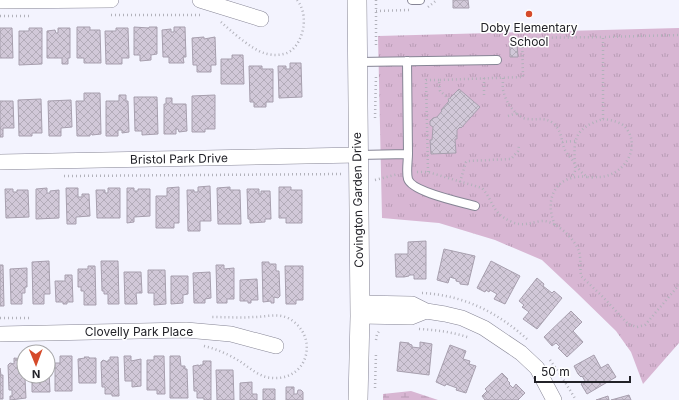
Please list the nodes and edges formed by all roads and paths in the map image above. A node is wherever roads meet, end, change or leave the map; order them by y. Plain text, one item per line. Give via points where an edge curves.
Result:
1 (111, 0) edge
2 (200, 0) edge
3 (297, 0) edge
4 (357, 0) edge
5 (376, 0) edge
6 (412, 0) edge
7 (420, 0) edge
8 (0, 1) edge
9 (104, 15) dead end
10 (204, 15) dead end
11 (0, 16) edge
12 (40, 16) dead end
13 (261, 19) dead end
14 (220, 20) dead end
15 (679, 35) edge
16 (603, 37) junction
17 (376, 48) dead end
18 (497, 60) dead end
19 (407, 61) junction
20 (357, 62) junction
21 (376, 75) dead end
22 (484, 78) junction
23 (503, 78) junction
24 (439, 80) junction
25 (484, 96) dead end
26 (449, 99) dead end
27 (517, 113) junction
28 (508, 116) dead end
29 (521, 117) junction
30 (602, 119) junction
31 (375, 121) dead end
32 (522, 122) dead end
33 (575, 141) junction
34 (562, 142) junction
35 (519, 146) dead end
36 (408, 154) junction
37 (358, 155) junction
38 (0, 162) edge
39 (575, 164) junction
40 (414, 172) dead end
41 (428, 172) junction
42 (347, 174) dead end
43 (400, 174) dead end
44 (61, 176) dead end
45 (571, 177) junction
46 (588, 177) junction
47 (460, 182) junction
48 (376, 188) dead end
49 (475, 206) dead end
50 (555, 225) junction
51 (679, 285) edge
52 (417, 293) dead end
53 (360, 310) junction
54 (384, 328) dead end
55 (417, 329) dead end
56 (0, 334) edge
57 (471, 338) dead end
58 (530, 342) dead end
59 (276, 346) dead end
60 (376, 346) dead end
61 (376, 352) dead end
62 (545, 356) dead end
63 (367, 397) edge
64 (554, 400) edge
65 (576, 400) edge

1 - 8 street
2 - 13 street
3 - 14 path via 302,7 303,30 293,49 286,53 262,53
4 - 20 street, Covington Garden Drive
5 - 17 path
6 - 7 lane
9 - 10 path
11 - 12 path
15 - 16 path
16 - 23 path via 522,38 523,77
16 - 30 path
18 - 19 lane
19 - 20 lane
19 - 36 lane
20 - 37 street, Covington Garden Drive
21 - 31 path
22 - 23 path
22 - 24 path
22 - 25 path
23 - 27 path via 505,97
24 - 26 path via 440,91
24 - 41 path via 426,80
27 - 28 path
27 - 29 path
29 - 32 path
29 - 34 path via 550,121 556,125
30 - 33 path via 581,129
30 - 46 path via 614,120 624,126 630,134 631,154 618,171 601,177
33 - 34 path
33 - 39 path
34 - 39 path
35 - 47 path via 511,159 466,162
36 - 37 lane
36 - 49 lane via 408,178 412,186
37 - 38 street, Bristol Park Drive
37 - 53 street, Covington Garden Drive
39 - 45 path
39 - 46 path
40 - 41 path
41 - 47 path
42 - 44 path
43 - 48 path via 376,180
45 - 46 path
45 - 50 path via 555,188 552,195 550,210
47 - 50 path via 482,188 497,212 511,222 529,224 542,221
50 - 51 path via 570,238 578,250 581,276 628,324 637,327 645,325
52 - 58 path via 452,297 478,306 509,324
53 - 63 street, Covington Garden Drive
53 - 64 street via 411,317 426,311 462,318 484,328 521,353 537,368
54 - 60 path via 377,334
55 - 57 path via 458,333
56 - 59 street, Clovelly Park Place via 186,330 231,334
61 - 63 path
62 - 65 path

